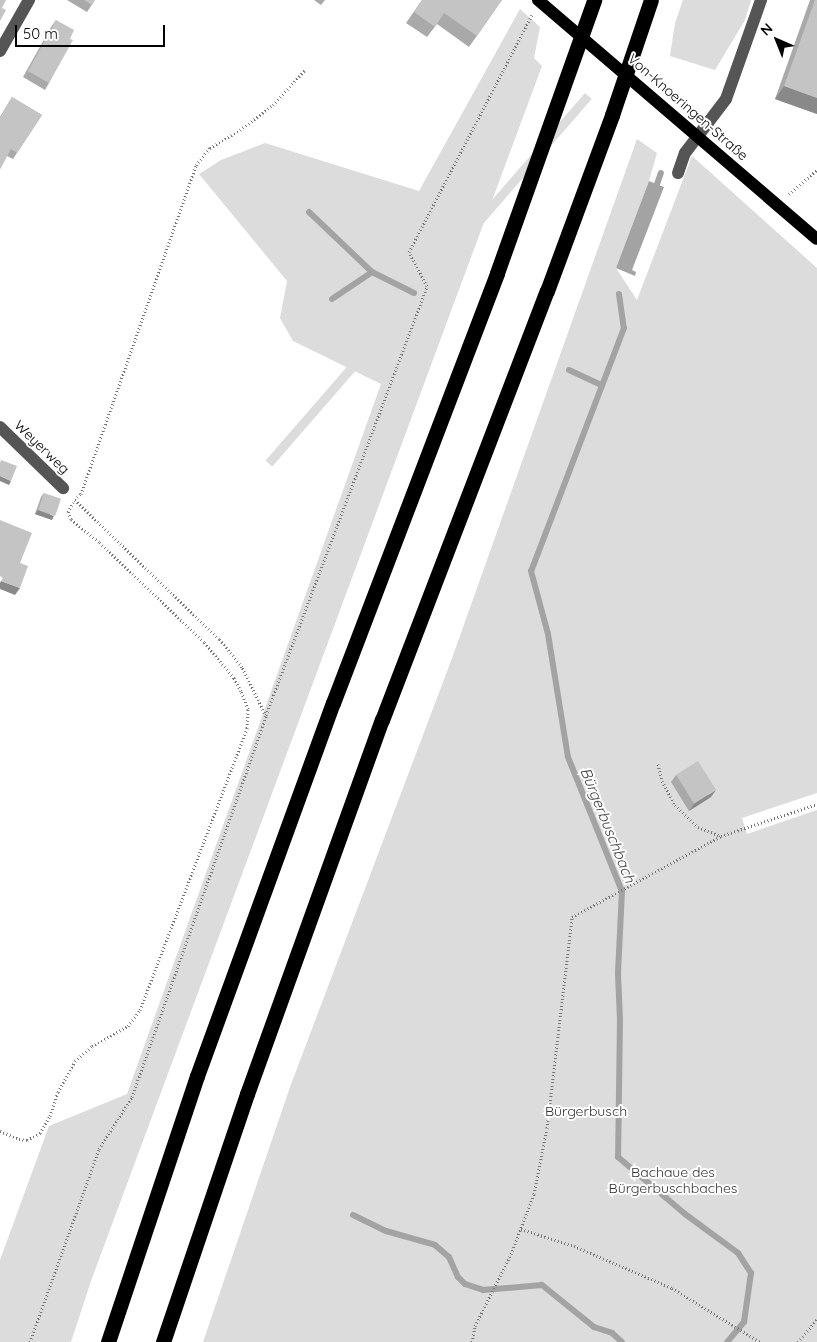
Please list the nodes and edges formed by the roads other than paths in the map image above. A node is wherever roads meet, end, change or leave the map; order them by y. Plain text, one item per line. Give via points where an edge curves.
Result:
1 (29, 0) edge
2 (594, 0) edge
3 (651, 0) edge
4 (761, 0) edge
5 (539, 1) edge
6 (0, 51) edge
7 (699, 136) junction
8 (678, 173) dead end
9 (817, 239) edge
10 (0, 428) edge
11 (63, 488) road end
12 (108, 1342) edge
13 (163, 1342) edge

1 - 6 street
2 - 12 highway via 497,273 333,703 214,1030
3 - 13 highway via 612,115 382,720 240,1113
4 - 7 street via 726,99
5 - 7 main road, Von-Knoeringen-Straße
7 - 8 street via 685,153
7 - 9 main road, Von-Knoeringen-Straße
10 - 11 street, Weyerweg

